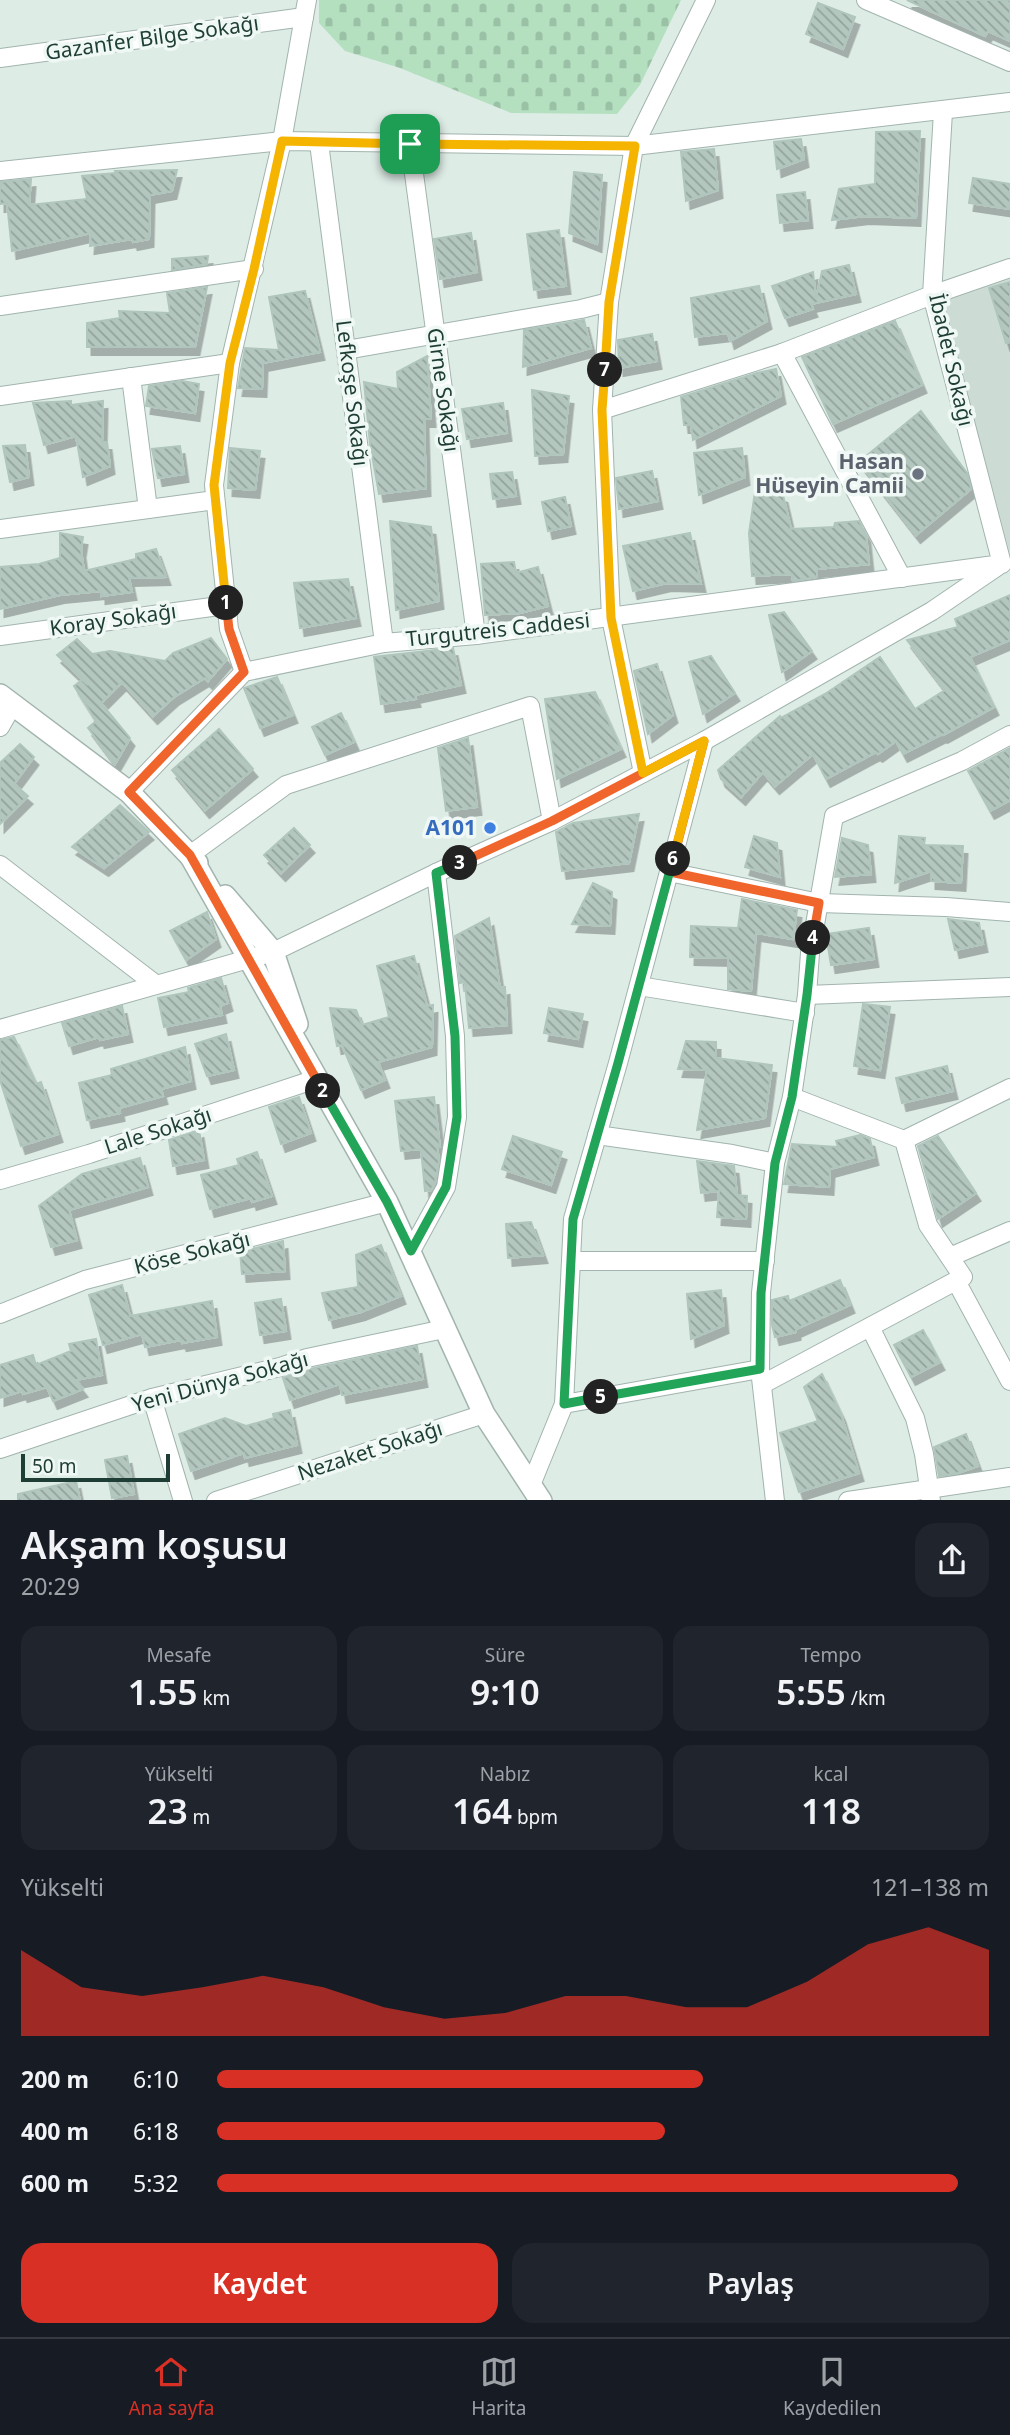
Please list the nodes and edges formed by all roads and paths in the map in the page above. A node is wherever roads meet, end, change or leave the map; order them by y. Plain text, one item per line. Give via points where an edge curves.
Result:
1 (706, 0) edge
2 (866, 0) edge
3 (902, 7) edge
4 (305, 8) edge
5 (0, 58) edge
6 (1010, 62) edge
7 (1010, 102) edge
8 (943, 112) junction
9 (282, 141) junction
10 (319, 143) junction
11 (410, 144) junction
12 (635, 146) junction
13 (0, 172) edge
14 (1010, 268) edge
15 (254, 269) junction
16 (932, 295) junction
17 (609, 302) junction
18 (0, 306) edge
19 (435, 334) junction
20 (346, 350) junction
21 (782, 353) junction
22 (230, 363) junction
23 (131, 377) junction
24 (0, 396) edge
25 (602, 410) junction
26 (215, 500) junction
27 (148, 509) junction
28 (0, 529) edge
29 (1006, 563) edge
30 (902, 578) junction
31 (226, 605) junction
32 (611, 618) junction
33 (476, 635) junction
34 (0, 636) edge
35 (384, 643) junction
36 (244, 672) junction
37 (6, 700) edge
38 (0, 726) edge
39 (1010, 735) edge
40 (704, 741) junction
41 (643, 773) junction
42 (129, 792) junction
43 (552, 821) junction
44 (190, 855) junction
45 (0, 865) edge
46 (670, 872) junction
47 (436, 873) junction
48 (819, 903) junction
49 (1010, 912) edge
50 (273, 952) junction
51 (250, 958) junction
52 (155, 984) junction
53 (639, 986) junction
54 (1010, 987) edge
55 (806, 1004) junction
56 (2, 1026) edge
57 (316, 1079) junction
58 (1010, 1088) edge
59 (792, 1097) junction
60 (597, 1135) junction
61 (904, 1140) junction
62 (775, 1163) junction
63 (0, 1180) edge
64 (387, 1202) junction
65 (1010, 1231) edge
66 (411, 1251) junction
67 (950, 1257) junction
68 (571, 1261) junction
69 (765, 1261) junction
70 (956, 1281) junction
71 (0, 1314) edge
72 (870, 1326) junction
73 (444, 1329) junction
74 (762, 1377) junction
75 (1010, 1381) edge
76 (152, 1398) junction
77 (564, 1404) junction
78 (484, 1414) junction
79 (0, 1449) edge
80 (1010, 1476) edge
81 (536, 1493) edge
82 (929, 1494) edge
83 (183, 1500) edge
84 (216, 1500) edge
85 (775, 1500) edge
86 (848, 1500) edge

1 - 12 street
2 - 3 street
3 - 6 street
4 - 5 street, Gazanfer Bilge Sokağı
4 - 9 street
7 - 8 street
8 - 12 street
8 - 16 street, İbadet Sokağı
9 - 10 street
9 - 13 street
9 - 15 street
10 - 11 street
10 - 20 street, Lefkoşe Sokağı
11 - 12 street
11 - 19 street, Girne Sokağı
12 - 17 street
14 - 16 street
15 - 18 street
15 - 22 street
16 - 21 street
16 - 29 street, İbadet Sokağı
17 - 19 street
17 - 25 street
19 - 20 street
19 - 33 street, Girne Sokağı
20 - 35 street, Lefkoşe Sokağı
21 - 25 street
21 - 30 street
22 - 23 street
22 - 26 street
23 - 24 street
23 - 27 street
25 - 32 street
26 - 27 street
26 - 31 street
27 - 28 street
29 - 30 street, Turgutreis Caddesi
29 - 40 street via 932,611
30 - 32 street, Turgutreis Caddesi
31 - 34 street, Koray Sokağı
31 - 36 street
32 - 33 street, Turgutreis Caddesi
32 - 41 street
33 - 35 street, Turgutreis Caddesi
35 - 36 street, Turgutreis Caddesi
36 - 42 street
37 - 38 street
37 - 42 street
39 - 48 street via 962,761 834,816
40 - 41 street
40 - 46 street
41 - 43 street
42 - 44 street
43 - 44 street via 530,706 286,785
43 - 47 street
44 - 50 street
44 - 51 street
45 - 52 street
46 - 48 street
46 - 53 street
47 - 50 street
47 - 66 street via 455,1036 457,1117 446,1187
48 - 49 street
48 - 55 street
50 - 51 street
50 - 57 street
51 - 52 street
51 - 57 street
52 - 56 street
53 - 55 street
53 - 60 street
54 - 55 street
55 - 59 street
57 - 63 street, Lale Sokağı
57 - 64 street
58 - 61 street
59 - 61 street
59 - 62 street
60 - 62 street
60 - 68 street via 573,1219
61 - 67 street via 928,1225
62 - 69 street
64 - 66 street
64 - 71 street, Köse Sokağı via 85,1280
65 - 67 street
66 - 73 street
67 - 70 street via 963,1277
68 - 69 street
68 - 77 street
69 - 74 street
70 - 72 street
70 - 75 street
72 - 74 street
72 - 82 street via 915,1418
73 - 76 street, Yeni Dünya Sokağı
73 - 78 street
74 - 77 street
74 - 85 street
76 - 79 street, Yeni Dünya Sokağı
76 - 83 street
77 - 81 street
78 - 81 street
78 - 84 street, Nezaket Sokağı
80 - 82 street
82 - 86 street

